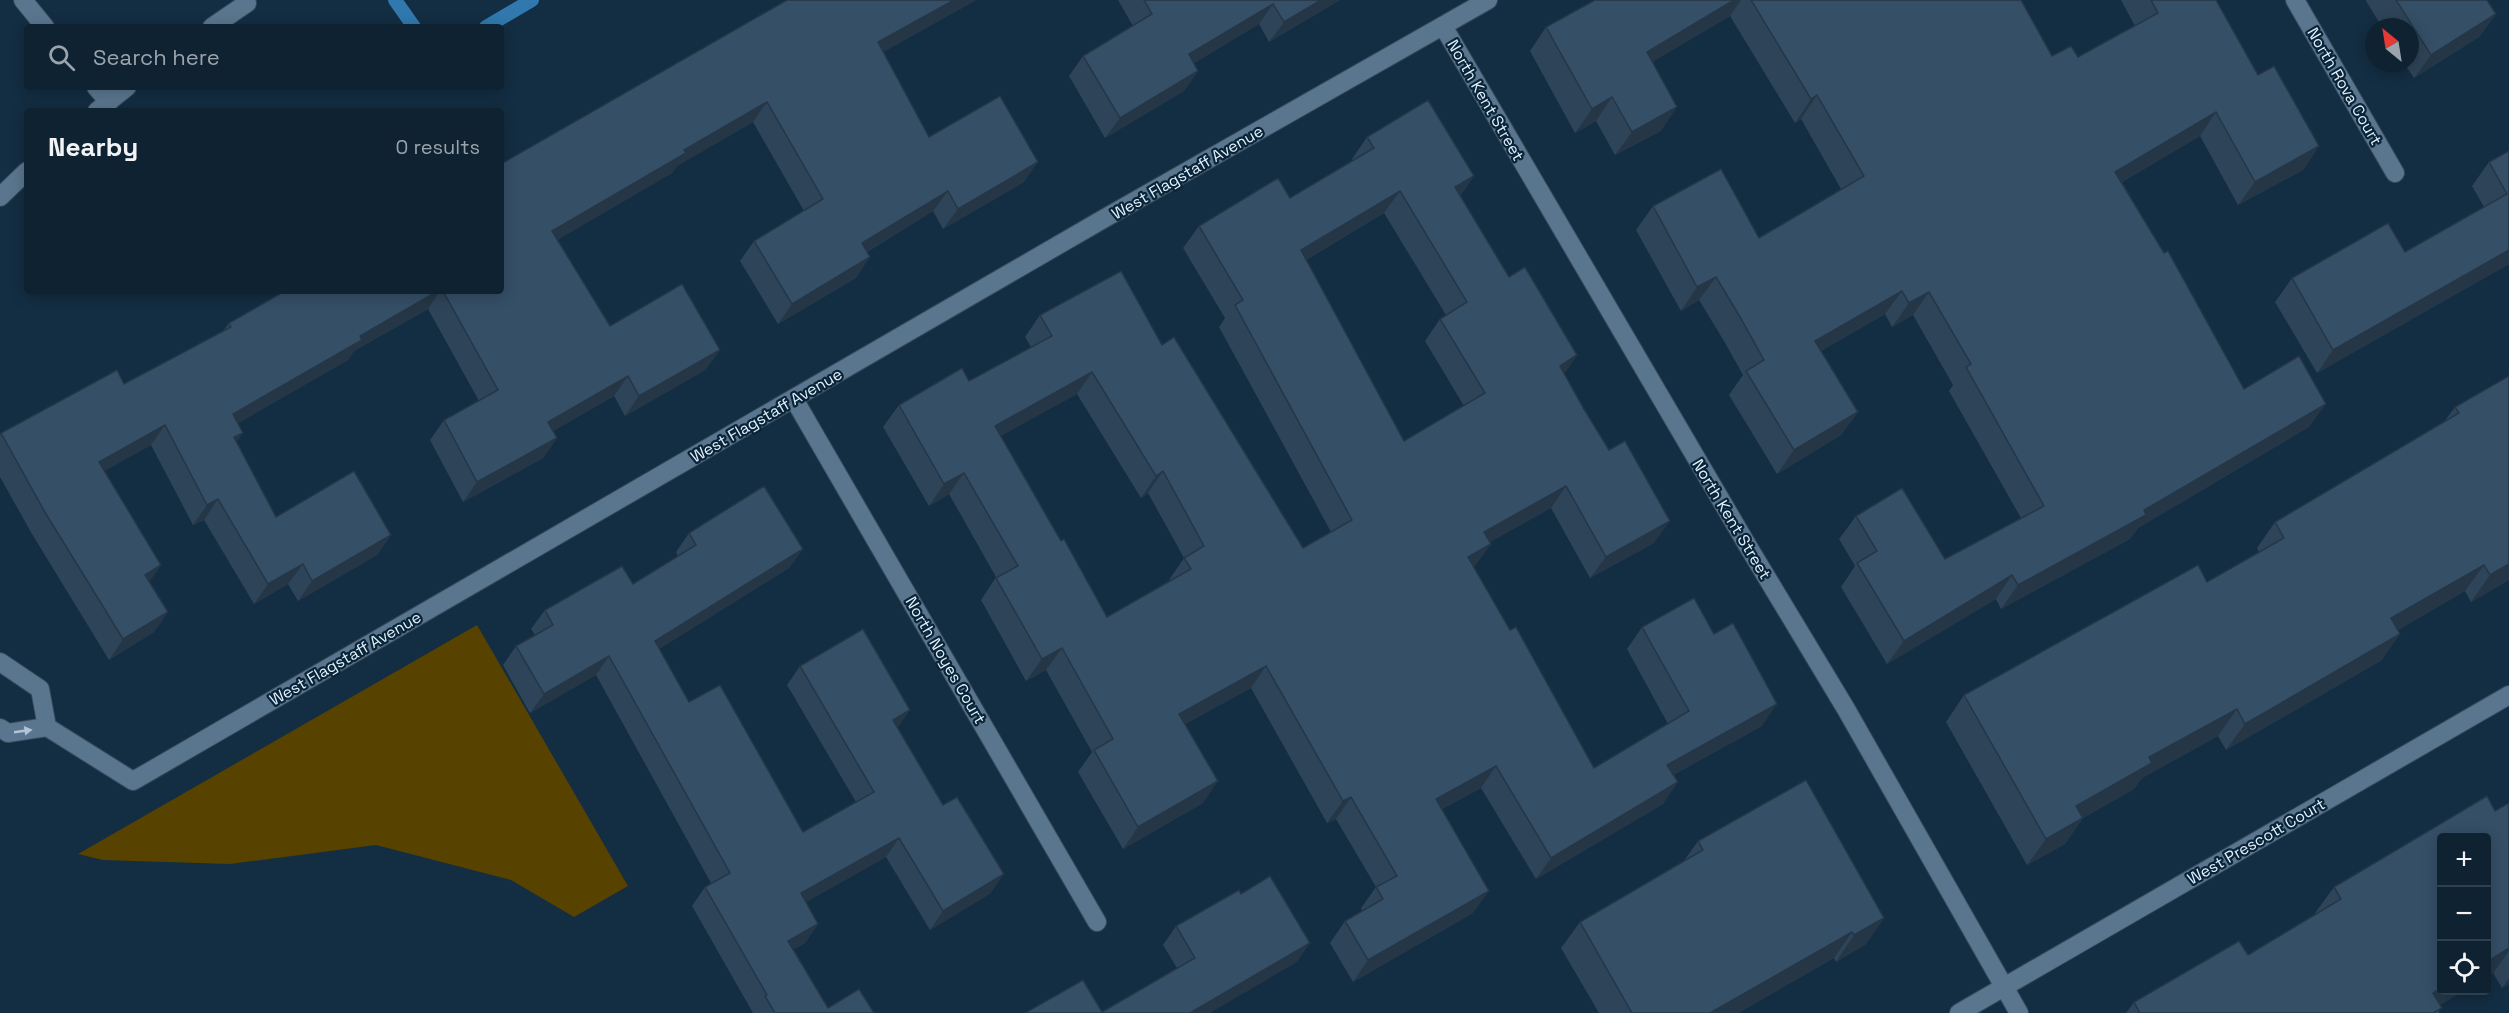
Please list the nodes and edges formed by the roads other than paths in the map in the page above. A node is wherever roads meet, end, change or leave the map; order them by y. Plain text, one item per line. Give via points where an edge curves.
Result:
1 (22, 0) edge
2 (1488, 0) edge
3 (2295, 0) edge
4 (247, 3) dead end
5 (42, 24) edge
6 (216, 24) edge
7 (1443, 26) junction
8 (97, 90) edge
9 (123, 90) edge
10 (103, 106) edge
11 (2395, 173) dead end
12 (24, 174) edge
13 (0, 197) edge
14 (794, 399) junction
15 (0, 662) edge
16 (2509, 695) edge
17 (47, 727) junction
18 (0, 728) edge
19 (1097, 922) dead end
20 (2003, 988) junction
21 (1959, 1013) edge
22 (2019, 1013) edge

1 - 5 street
2 - 7 street, West Flagstaff Avenue
3 - 11 street, North Rova Court
4 - 6 street
7 - 14 street, West Flagstaff Avenue
7 - 20 street, North Kent Street via 1846,709
8 - 10 street
9 - 10 street
12 - 13 street
14 - 17 street, West Flagstaff Avenue via 133,781
14 - 19 street, North Noyes Court
15 - 17 street via 40,689
16 - 20 street, West Prescott Court
18 -> 17 street via 8,733
20 - 21 street, West Prescott Court
20 - 22 street, North Kent Street

